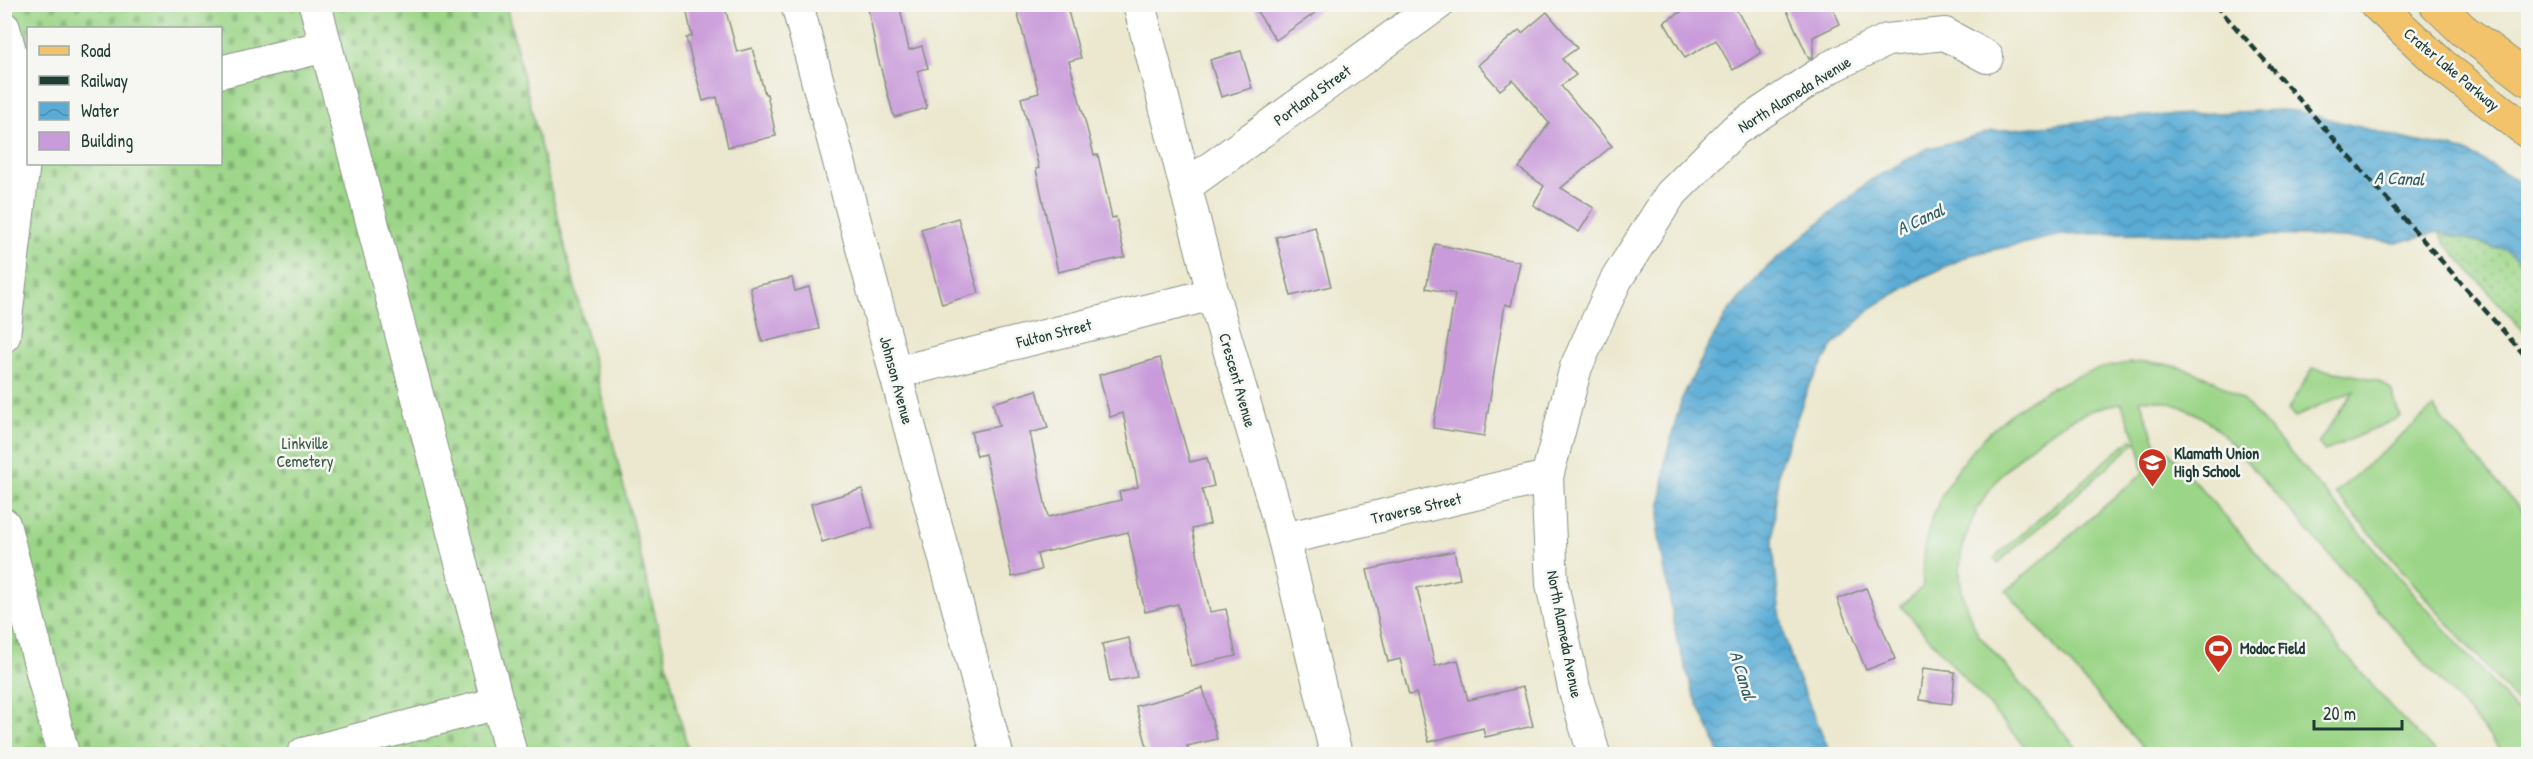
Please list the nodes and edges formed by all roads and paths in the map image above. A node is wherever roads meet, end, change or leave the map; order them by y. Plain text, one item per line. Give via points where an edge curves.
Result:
1 (315, 4) edge
2 (797, 4) edge
3 (1139, 4) edge
4 (1438, 4) edge
5 (2376, 4) edge
6 (2436, 4) edge
7 (4, 28) edge
8 (326, 46) junction
9 (1987, 57) dead end
10 (222, 72) edge
11 (2529, 80) edge
12 (27, 115) edge
13 (2529, 132) edge
14 (27, 136) edge
15 (1186, 186) junction
16 (1213, 294) junction
17 (4, 336) edge
18 (895, 373) junction
19 (1547, 477) junction
20 (4, 524) edge
21 (1284, 539) junction
22 (498, 703) junction
23 (63, 754) edge
24 (303, 754) edge
25 (511, 754) edge
26 (997, 754) edge
27 (1336, 754) edge
28 (1594, 754) edge

1 - 8 street
2 - 18 street, Johnson Avenue
3 - 15 street, Crescent Avenue
4 - 15 street, Portland Street
5 - 13 main road, Crater Lake Parkway via 2443,66
6 - 11 main road via 2463,30
7 - 12 street
8 - 10 street
8 - 22 street
9 - 19 street, North Alameda Avenue via 1945,34 1887,40 1830,67 1734,130 1670,195 1616,280 1576,367
14 - 17 street
15 - 16 street, Crescent Avenue
16 - 18 street, Fulton Street
16 - 21 street, Crescent Avenue
18 - 26 street, Johnson Avenue
19 - 21 street, Traverse Street
19 - 28 street, North Alameda Avenue via 1552,584 1574,688
20 - 23 street
21 - 27 street, Crescent Avenue
22 - 24 street
22 - 25 street

